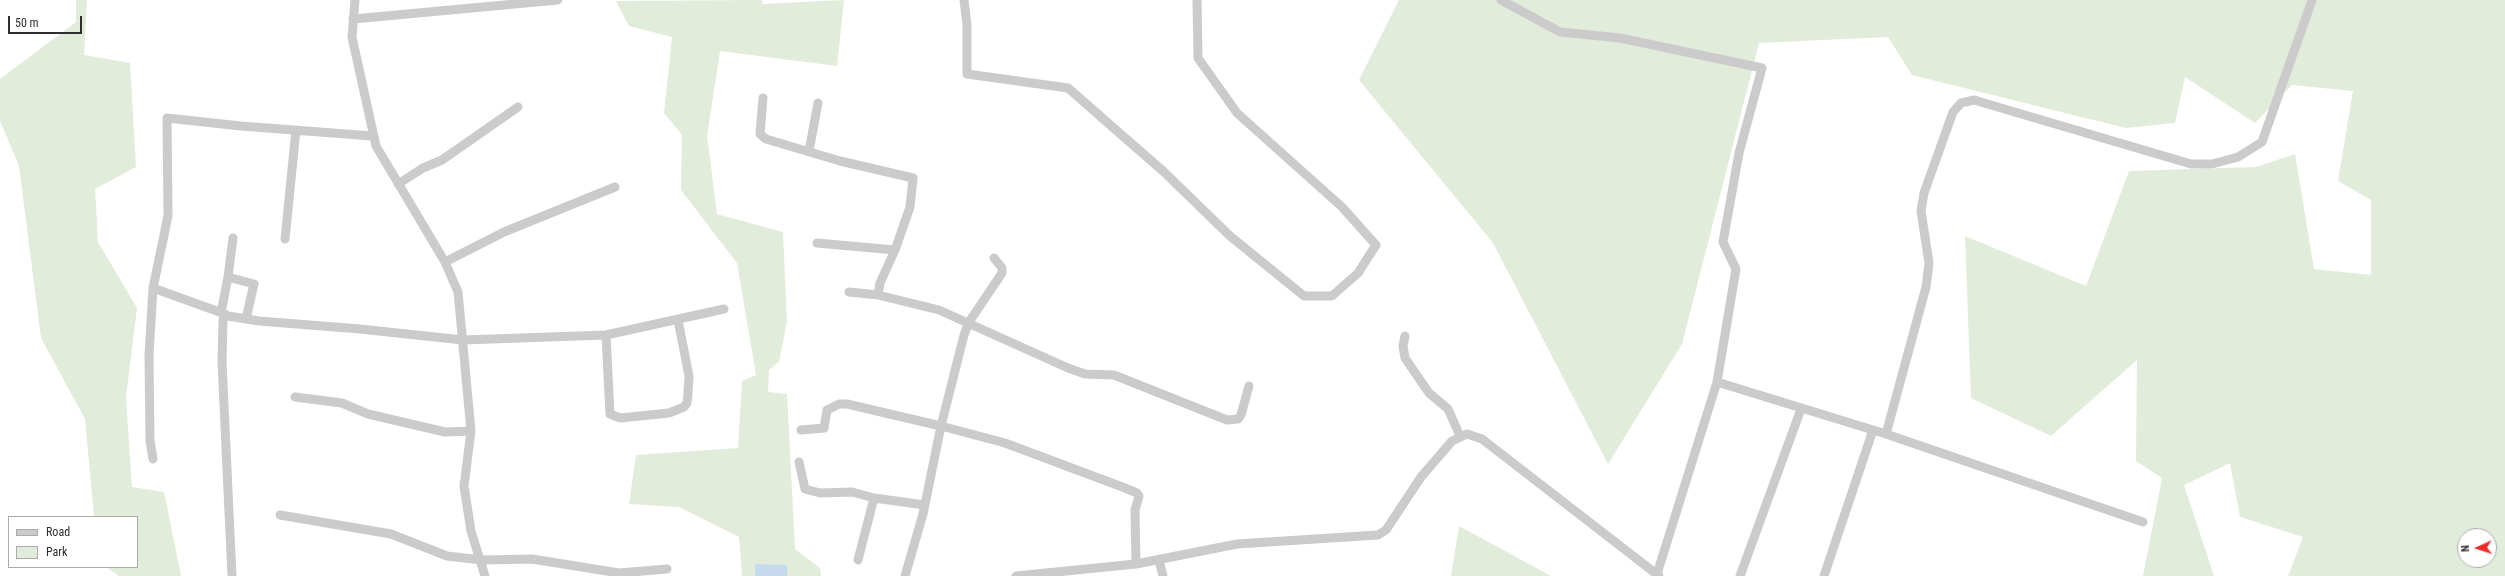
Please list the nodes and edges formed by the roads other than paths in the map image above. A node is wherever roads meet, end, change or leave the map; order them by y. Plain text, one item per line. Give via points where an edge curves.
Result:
1 (355, 0) edge
2 (558, 0) edge
3 (964, 0) edge
4 (1197, 0) edge
5 (1501, 0) edge
6 (2312, 0) edge
7 (353, 19) junction
8 (764, 98) dead end
9 (818, 103) dead end
10 (518, 107) dead end
11 (296, 130) junction
12 (372, 136) junction
13 (809, 151) junction
14 (398, 184) junction
15 (615, 187) dead end
16 (233, 238) dead end
17 (285, 239) dead end
18 (817, 243) dead end
19 (895, 250) junction
20 (994, 258) dead end
21 (445, 262) junction
22 (228, 277) junction
23 (153, 288) junction
24 (849, 292) dead end
25 (878, 295) junction
26 (724, 309) dead end
27 (225, 314) junction
28 (246, 319) junction
29 (678, 320) junction
30 (969, 322) junction
31 (606, 336) junction
32 (1405, 336) dead end
33 (463, 340) junction
34 (1717, 382) junction
35 (1249, 386) dead end
36 (295, 397) dead end
37 (1801, 408) junction
38 (941, 426) junction
39 (801, 430) dead end
40 (1873, 430) junction
41 (471, 431) junction
42 (1886, 434) junction
43 (1460, 436) junction
44 (153, 459) dead end
45 (799, 462) dead end
46 (874, 498) junction
47 (925, 505) junction
48 (280, 515) dead end
49 (2143, 522) dead end
50 (482, 560) junction
51 (858, 560) dead end
52 (1159, 560) junction
53 (1136, 564) junction
54 (667, 569) dead end
55 (1658, 575) edge
56 (232, 576) edge
57 (485, 576) edge
58 (904, 576) edge
59 (1016, 576) edge
60 (1162, 576) edge
61 (1740, 576) edge
62 (1824, 576) edge

1 - 7 street
2 - 7 street
3 - 4 street via 967,74 1068,88 1164,172 1230,236 1304,296 1332,296 1358,274 1376,245 1342,207 1236,113 1198,58
5 - 34 street via 1560,32 1620,38 1762,68 1739,153 1723,242 1736,268
6 - 42 street via 2262,142 2238,157 2212,164 2191,164 1974,100 1961,103 1953,112 1924,193 1921,212 1929,263 1926,287
7 - 12 street via 354,49 366,94
8 - 13 street via 760,134 762,137
9 - 13 street
10 - 14 street via 442,160 423,168
11 - 12 street
11 - 17 street
11 - 23 street via 167,118 168,216
12 - 14 street
13 - 19 street via 913,178 910,207
14 - 21 street
15 - 21 street via 504,232
16 - 22 street
18 - 19 street
19 - 25 street via 880,283
20 - 30 street via 1002,268 1000,278
21 - 33 street via 458,292
22 - 27 street
22 - 28 street via 254,284
23 - 27 street
23 - 44 street via 149,355 150,441
24 - 25 street
25 - 30 street via 938,310
26 - 29 street
27 - 28 street
27 - 56 street via 222,362
28 - 33 street
29 - 31 street
29 - 31 street via 688,376 688,393 684,407 670,413 620,418 610,414
30 - 35 street via 1035,355 1068,368 1085,374 1114,375 1227,420 1241,415
30 - 38 street
31 - 33 street
32 - 43 street via 1405,358 1429,393 1448,409
33 - 41 street
34 - 37 street
34 - 55 street
36 - 41 street via 342,403 368,414 445,432
37 - 40 street
37 - 61 street
38 - 39 street via 839,404 827,410 824,428
38 - 47 street
38 - 53 street via 1005,443 1137,493
40 - 42 street
40 - 62 street
41 - 50 street via 464,486 471,532
42 - 49 street
43 - 52 street via 1452,441 1421,477 1383,534 1237,544
43 - 55 street via 1467,434 1482,439
45 - 46 street via 805,489 820,493 844,491
46 - 47 street
46 - 51 street
47 - 58 street
48 - 50 street via 391,534 447,556
50 - 54 street via 532,559 618,573
50 - 57 street
52 - 53 street
52 - 60 street
53 - 59 street

